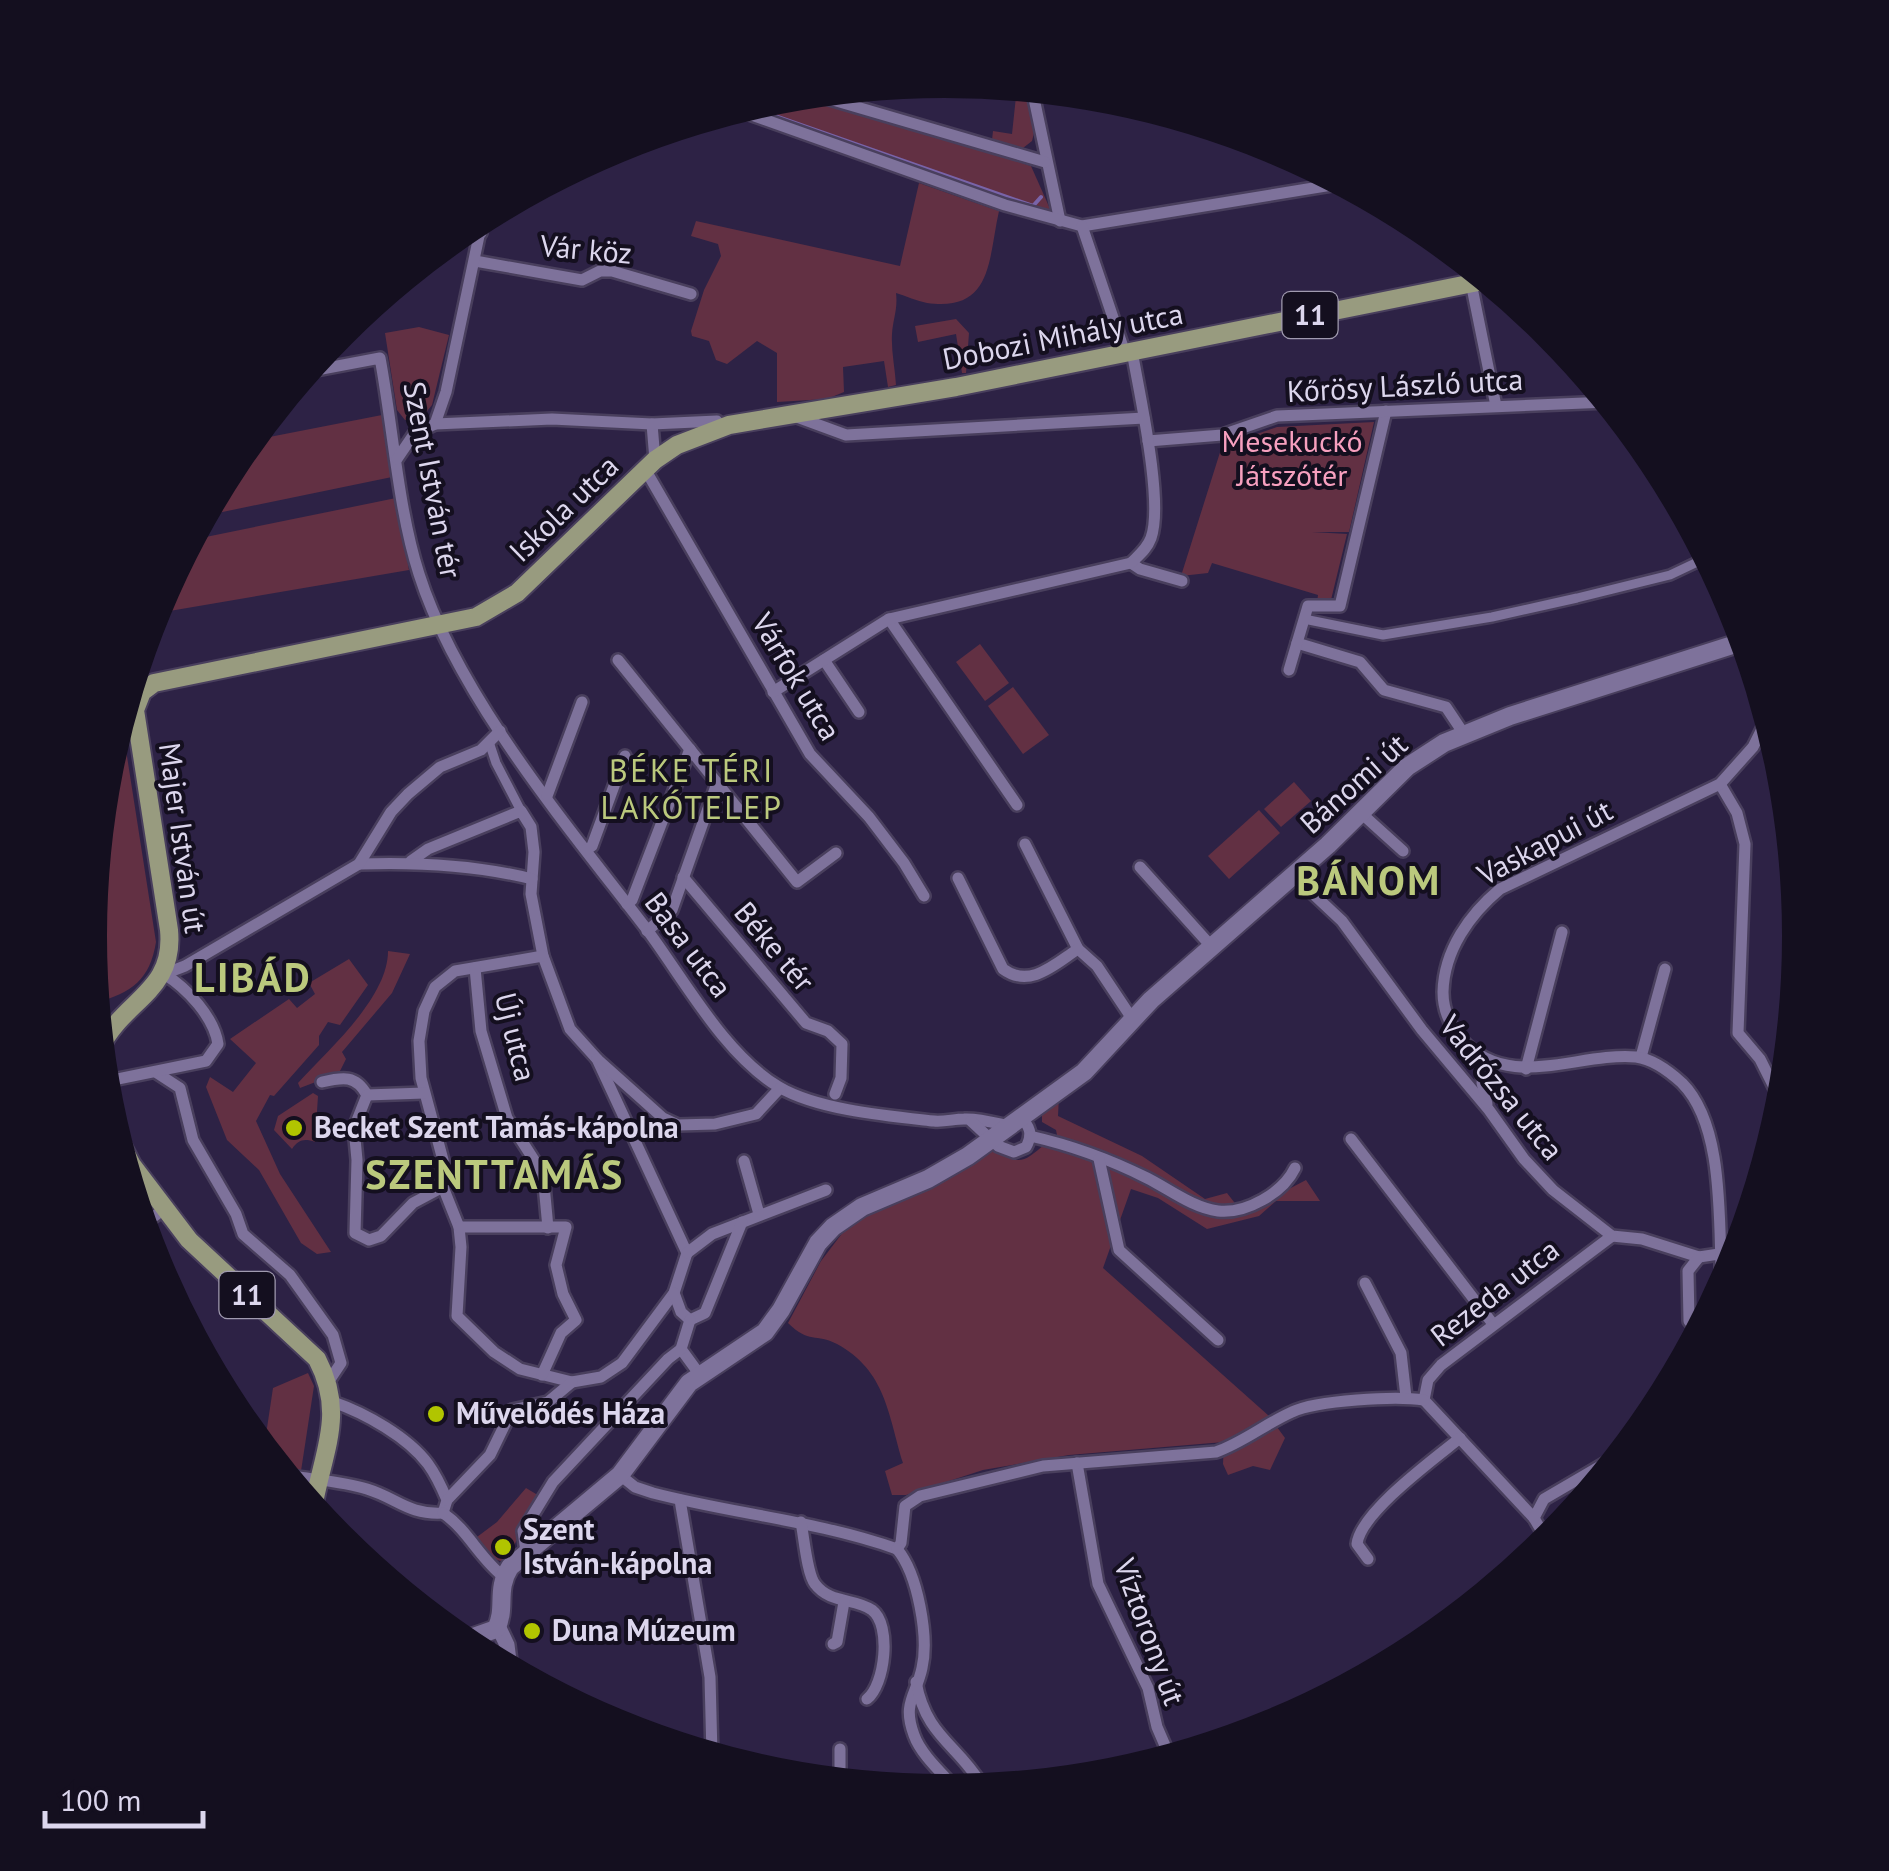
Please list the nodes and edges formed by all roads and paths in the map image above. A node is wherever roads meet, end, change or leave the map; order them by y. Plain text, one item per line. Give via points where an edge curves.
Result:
1 (1035, 103) edge
2 (847, 104) edge
3 (763, 118) edge
4 (1045, 162) junction
5 (1322, 188) edge
6 (1060, 221) junction
7 (1082, 226) junction
8 (479, 239) edge
9 (475, 261) junction
10 (1470, 283) edge
11 (1481, 292) edge
12 (691, 294) dead end
13 (1128, 352) junction
14 (328, 368) edge
15 (1591, 403) edge
16 (1496, 406) junction
17 (1386, 411) junction
18 (790, 414) junction
19 (1144, 418) junction
20 (717, 421) dead end
21 (435, 424) junction
22 (652, 424) junction
23 (393, 426) junction
24 (414, 434) junction
25 (1148, 442) junction
26 (398, 460) junction
27 (650, 464) junction
28 (1131, 563) junction
29 (1695, 563) edge
30 (1182, 582) dead end
31 (1304, 618) junction
32 (890, 619) junction
33 (450, 624) junction
34 (1297, 643) junction
35 (1730, 645) edge
36 (618, 660) dead end
37 (824, 660) junction
38 (1289, 670) dead end
39 (143, 691) edge
40 (773, 692) junction
41 (582, 702) dead end
42 (859, 712) dead end
43 (136, 716) edge
44 (500, 731) junction
45 (1464, 734) junction
46 (489, 742) junction
47 (1759, 743) edge
48 (690, 749) junction
49 (625, 756) dead end
50 (717, 783) junction
51 (1720, 784) junction
52 (547, 796) junction
53 (1017, 804) dead end
54 (521, 811) junction
55 (1361, 813) junction
56 (1024, 844) dead end
57 (586, 850) junction
58 (1402, 852) dead end
59 (836, 854) dead end
60 (411, 861) junction
61 (359, 864) junction
62 (1140, 867) dead end
63 (1293, 875) junction
64 (683, 877) junction
65 (958, 878) dead end
66 (532, 879) junction
67 (924, 896) dead end
68 (626, 904) junction
69 (647, 931) junction
70 (1562, 932) dead end
71 (1212, 946) junction
72 (1078, 949) junction
73 (543, 956) junction
74 (475, 968) junction
75 (1665, 969) dead end
76 (164, 974) junction
77 (1133, 1020) junction
78 (111, 1021) edge
79 (1640, 1057) junction
80 (597, 1059) junction
81 (1485, 1059) junction
82 (1526, 1068) junction
83 (156, 1073) junction
84 (1770, 1078) edge
85 (120, 1079) edge
86 (322, 1082) dead end
87 (780, 1088) junction
88 (424, 1093) junction
89 (835, 1094) dead end
90 (367, 1095) junction
91 (1489, 1110) junction
92 (968, 1118) junction
93 (1014, 1122) junction
94 (1030, 1136) junction
95 (992, 1139) junction
96 (1351, 1139) dead end
97 (1099, 1159) junction
98 (744, 1161) dead end
99 (1295, 1168) dead end
100 (144, 1181) edge
101 (443, 1188) junction
102 (826, 1190) dead end
103 (164, 1209) junction
104 (760, 1214) junction
105 (155, 1216) edge
106 (742, 1222) junction
107 (459, 1227) junction
108 (548, 1228) junction
109 (1612, 1236) junction
110 (686, 1253) junction
111 (1720, 1254) joint
112 (1699, 1257) junction
113 (1364, 1283) dead end
114 (674, 1293) junction
115 (1689, 1319) edge
116 (690, 1320) junction
117 (1492, 1324) junction
118 (1218, 1340) dead end
119 (681, 1349) junction
120 (542, 1375) junction
121 (700, 1375) junction
122 (328, 1381) junction
123 (572, 1382) junction
124 (1406, 1398) junction
125 (1424, 1400) junction
126 (333, 1402) junction
127 (1460, 1438) junction
128 (1078, 1463) junction
129 (1586, 1474) edge
130 (620, 1476) junction
131 (306, 1479) edge
132 (318, 1480) junction
133 (316, 1490) edge
134 (680, 1500) junction
135 (445, 1506) junction
136 (1534, 1518) junction
137 (801, 1522) junction
138 (1539, 1526) edge
139 (898, 1549) junction
140 (526, 1552) junction
141 (1368, 1559) dead end
142 (504, 1576) junction
143 (844, 1602) junction
144 (498, 1626) junction
145 (483, 1635) edge
146 (833, 1644) dead end
147 (508, 1650) edge
148 (916, 1682) junction
149 (867, 1698) dead end
150 (712, 1740) edge
151 (1165, 1744) edge
152 (840, 1750) dead end
153 (840, 1767) edge
154 (971, 1773) edge
155 (944, 1774) edge

1 - 4 street
2 - 4 street
3 - 6 street
4 - 6 street
5 - 7 street
6 - 7 street
7 - 13 street
8 - 9 street
9 - 12 street, Vár köz via 582,280 612,270
9 - 21 street
10 - 13 main road, Dobozi Mihály utca / 11
11 - 16 street
13 - 18 main road, Dobozi Mihály utca / 11
13 - 19 street
14 - 23 street, Szent István tér via 380,358
15 - 16 street, Kőrösy László utca
16 - 17 street, Kőrösy László utca
17 - 25 street, Kőrösy László utca via 1277,416 1222,435
17 - 31 street via 1340,606 1308,606
18 - 19 street via 846,435
18 - 27 main road, Dobozi Mihály utca / 11 via 728,425
19 - 25 street
20 - 22 street
21 - 22 street
21 - 24 street
22 - 27 street
23 - 24 street
23 - 26 street, Szent István tér
24 - 26 street
25 - 28 street via 1152,531
26 - 33 street, Szent István tér via 414,559
27 - 33 main road, Iskola utca / 11 via 517,592
27 - 40 street, Várfok utca
28 - 30 street
28 - 32 street
29 - 31 street via 1577,598 1383,635
31 - 34 street
32 - 37 street
32 - 53 street
33 - 39 main road, 11 via 154,683
33 - 44 street, Basa utca
34 - 38 street
34 - 45 street via 1360,662 1384,690 1446,706
35 - 45 main road, Bánomi út
36 - 48 street, Béke tér
37 - 40 street
37 - 42 street, Várfok utca
40 - 67 street, Várfok utca via 810,754 868,817
41 - 52 street
43 - 76 main road, Majer István út via 171,948
44 - 46 street
44 - 52 street, Basa utca
45 - 55 main road, Bánomi út via 1406,767
46 - 54 street
46 - 61 street via 440,767 408,794
47 - 51 street, Vaskapui út
48 - 50 street, Béke tér
48 - 68 street
49 - 57 street
50 - 59 street, Béke tér via 796,882
50 - 64 street
51 - 81 street, Vaskapui út via 1526,874 1476,910 1448,961 1443,998 1455,1032
51 - 84 street via 1745,844 1738,1033
52 - 57 street, Basa utca
54 - 60 street
54 - 66 street via 531,827
55 - 58 street
55 - 63 main road, Bánomi út
56 - 72 street
57 - 68 street, Basa utca
60 - 61 street
60 - 66 street
61 - 76 street
62 - 71 street
63 - 71 main road, Bánomi út
63 - 91 street, Vadrózsa utca via 1342,922
64 - 69 street via 672,910
64 - 89 street, Béke tér via 806,1024 842,1044
65 - 72 street via 1003,969 1013,976 1035,976
66 - 73 street
68 - 69 street, Basa utca
69 - 87 street, Basa utca via 724,1034
70 - 82 street
71 - 77 main road, Bánomi út
72 - 77 street
73 - 74 street
73 - 80 street via 570,1028
74 - 88 street via 444,977 424,1010
74 - 108 street, Új utca via 482,1030 507,1118 543,1174
75 - 79 street
76 - 78 main road
76 - 83 street via 182,985 216,1031 218,1044 206,1061
77 - 93 main road, Bánomi út via 1084,1072
79 - 82 street
79 - 111 street via 1680,1082 1704,1116 1712,1140
80 - 87 street via 678,1125 756,1114
80 - 110 street
81 - 82 street
81 - 91 street
83 - 85 street
83 - 122 street via 180,1088 193,1140 243,1234 290,1275 335,1339 341,1363
86 - 90 street via 352,1078
87 - 92 street, Basa utca via 831,1105 939,1122
88 - 90 street
88 - 101 street via 443,1160
90 - 101 street via 354,1128 358,1237 381,1236 413,1202
91 - 109 street, Vadrózsa utca via 1553,1190
92 - 93 street, Basa utca
92 - 95 street
93 - 94 street via 1028,1124
93 - 95 main road, Bánomi út
94 - 95 street via 1014,1152
94 - 97 street
95 - 121 main road, Bánomi út via 833,1227 764,1332
96 - 117 street
97 - 99 street via 1222,1212 1261,1202
97 - 118 street via 1118,1250
98 - 104 street
100 - 103 main road, 11
101 - 107 street
102 - 104 street
103 - 105 street
103 - 122 main road, 11 via 216,1268 305,1346
104 - 106 street
106 - 110 street
106 - 116 street via 705,1314
107 - 108 street
107 - 120 street via 457,1316 494,1352
108 - 120 street via 566,1226 556,1265 576,1320 557,1340
109 - 112 street, Vadrózsa utca
109 - 117 street, Rezeda utca
110 - 114 street
111 - 112 street, Vadrózsa utca
112 - 115 street via 1688,1271
113 - 124 street via 1401,1353
114 - 116 street
114 - 123 street via 622,1362 601,1377
116 - 119 street
117 - 125 street, Rezeda utca via 1431,1375
119 - 121 street
119 - 140 street via 553,1482 523,1531
120 - 123 street
121 - 130 main road, Bánomi út
122 - 126 main road, 11
123 - 135 street via 548,1402 512,1410 490,1455
124 - 125 street
124 - 128 street via 1294,1410 1216,1452
125 - 127 street
126 - 132 main road, 11
126 - 135 street via 420,1455 436,1476
127 - 136 street
127 - 141 street via 1390,1496 1359,1532 1357,1544
128 - 139 street via 910,1500
128 - 151 street, Víztorony út via 1098,1584 1148,1688
129 - 136 street via 1544,1499
130 - 134 street
130 - 140 main road, Bánomi út
131 - 132 street
132 - 133 main road, 11
132 - 135 street via 364,1488 417,1512
134 - 137 street
134 - 150 street via 705,1637
135 - 142 street
136 - 138 street
137 - 139 street
137 - 143 street via 813,1581
139 - 148 street via 917,1594 922,1669
140 - 142 main road, Bánomi út
142 - 144 main road
143 - 146 street
143 - 149 street via 871,1609 882,1636 880,1677
144 - 145 main road
144 - 147 street
148 - 154 street via 936,1733
148 - 155 street via 908,1703 914,1738
152 - 153 street

